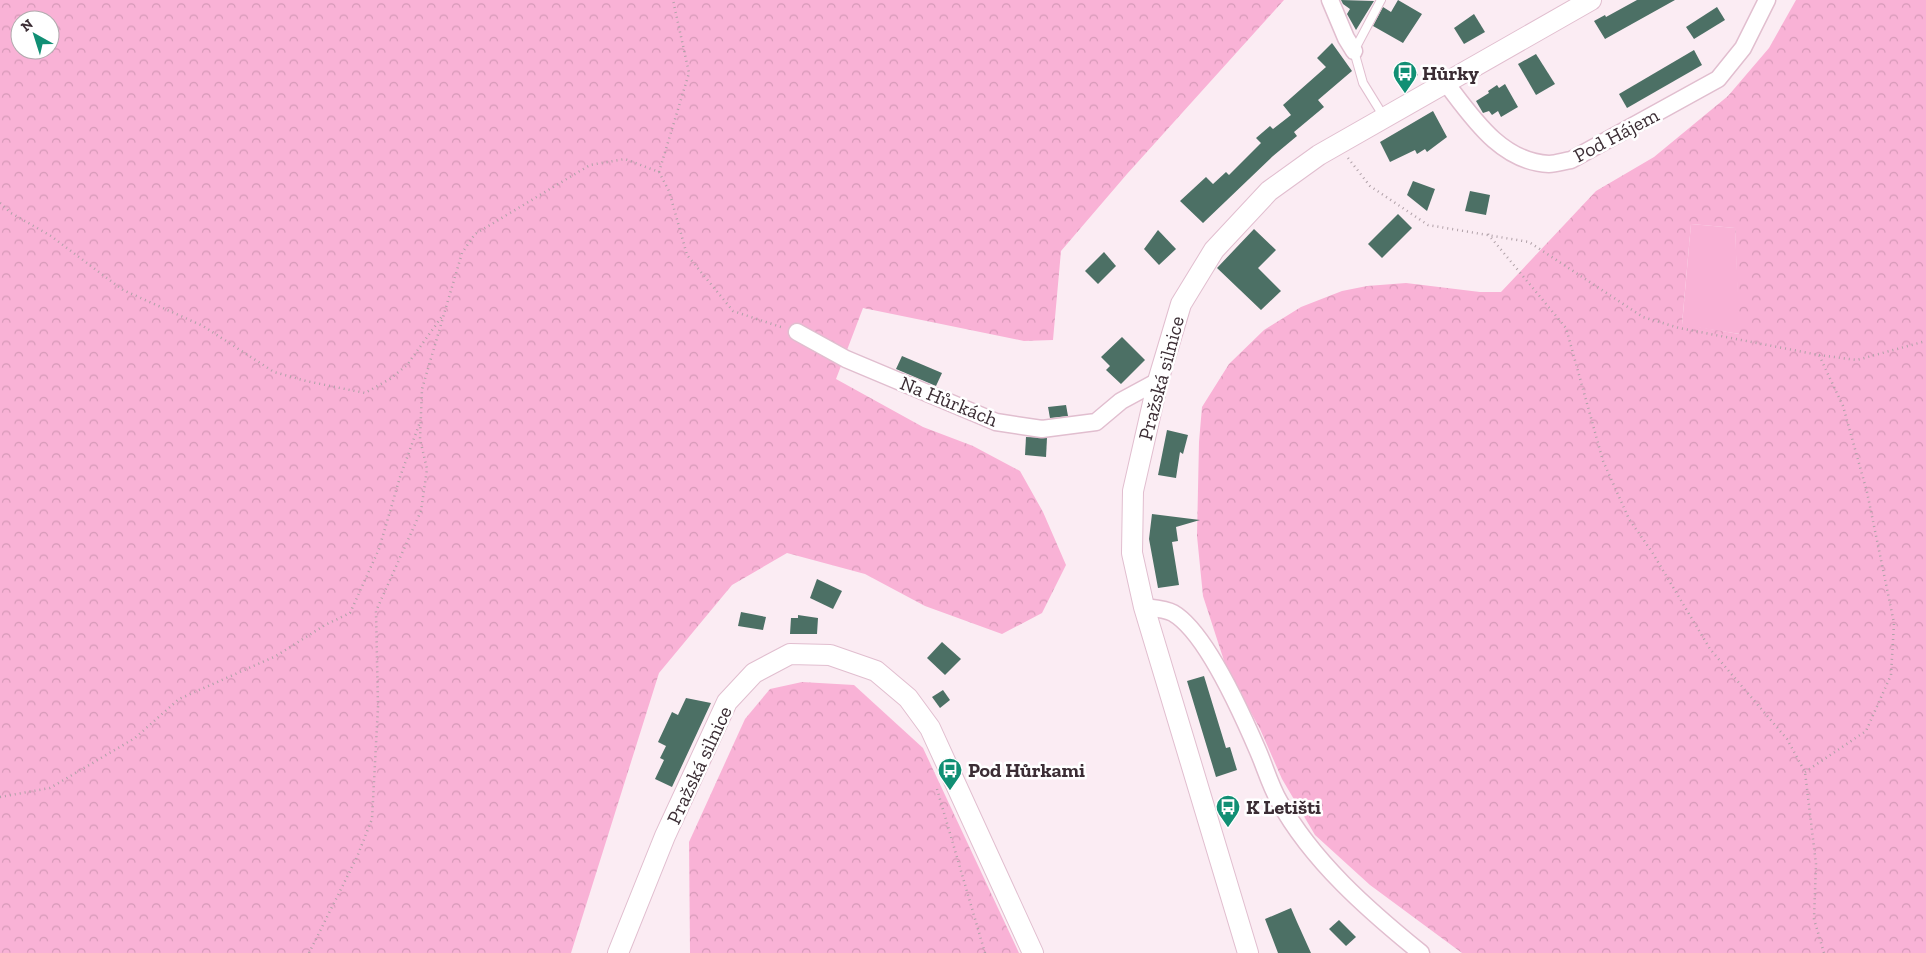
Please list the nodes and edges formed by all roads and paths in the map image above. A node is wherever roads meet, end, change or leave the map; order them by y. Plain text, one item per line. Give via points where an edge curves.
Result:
1 (673, 0) edge
2 (1330, 0) edge
3 (1381, 0) edge
4 (1591, 0) edge
5 (1767, 0) edge
6 (1354, 51) junction
7 (1446, 83) junction
8 (1385, 119) junction
9 (1338, 145) junction
10 (659, 172) junction
11 (0, 203) edge
12 (1488, 234) junction
13 (444, 314) junction
14 (797, 332) joint
15 (1926, 341) edge
16 (1819, 355) junction
17 (1158, 381) junction
18 (421, 418) junction
19 (1144, 607) junction
20 (1805, 772) junction
21 (937, 788) dead end
22 (0, 797) edge
23 (309, 953) edge
24 (618, 953) edge
25 (985, 953) edge
26 (1033, 953) edge
27 (1248, 953) edge
28 (1421, 953) edge
29 (1824, 953) edge

1 - 10 path via 689,73
2 - 6 street
3 - 6 lane
4 - 7 street, Pražská silnice
5 - 7 street, Pod Hájem via 1743,48 1718,80 1572,160 1550,164 1524,159 1486,134
6 - 8 lane via 1363,83
7 - 8 street, Pražská silnice
8 - 9 street, Pražská silnice
9 - 12 path via 1370,186 1428,224
9 - 17 street, Pražská silnice via 1269,191 1214,250 1181,304
10 - 13 path via 625,159 590,165 475,234 462,253
10 - 14 path via 669,191 687,256 733,311
11 - 13 path via 51,236 123,290 203,326 274,372 306,381 365,393 407,365
12 - 16 path via 1529,242 1643,317 1679,328
12 - 20 path via 1566,328 1603,461 1629,519 1710,650 1787,739
13 - 18 path via 422,389
14 - 17 street, Na Hůrkách via 846,359 996,422 1032,428 1096,422 1121,401
15 - 16 path via 1857,360
16 - 20 path via 1843,406 1865,482 1894,623 1891,675 1866,731
17 - 19 street, Pražská silnice via 1133,491 1132,552
18 - 22 path via 397,485 379,550 350,613 276,656 179,698 135,738 50,788
18 - 23 path via 420,439 427,469 421,511 376,611 378,707 372,819 357,857
19 - 27 street, Pražská silnice
19 - 28 street via 1173,612 1194,632 1252,738 1279,801 1324,865 1382,921
20 - 29 path via 1816,864 1814,920
21 - 25 path
24 - 26 street, Pražská silnice via 665,836 727,702 754,673 790,654 830,655 876,671 908,698 930,728

